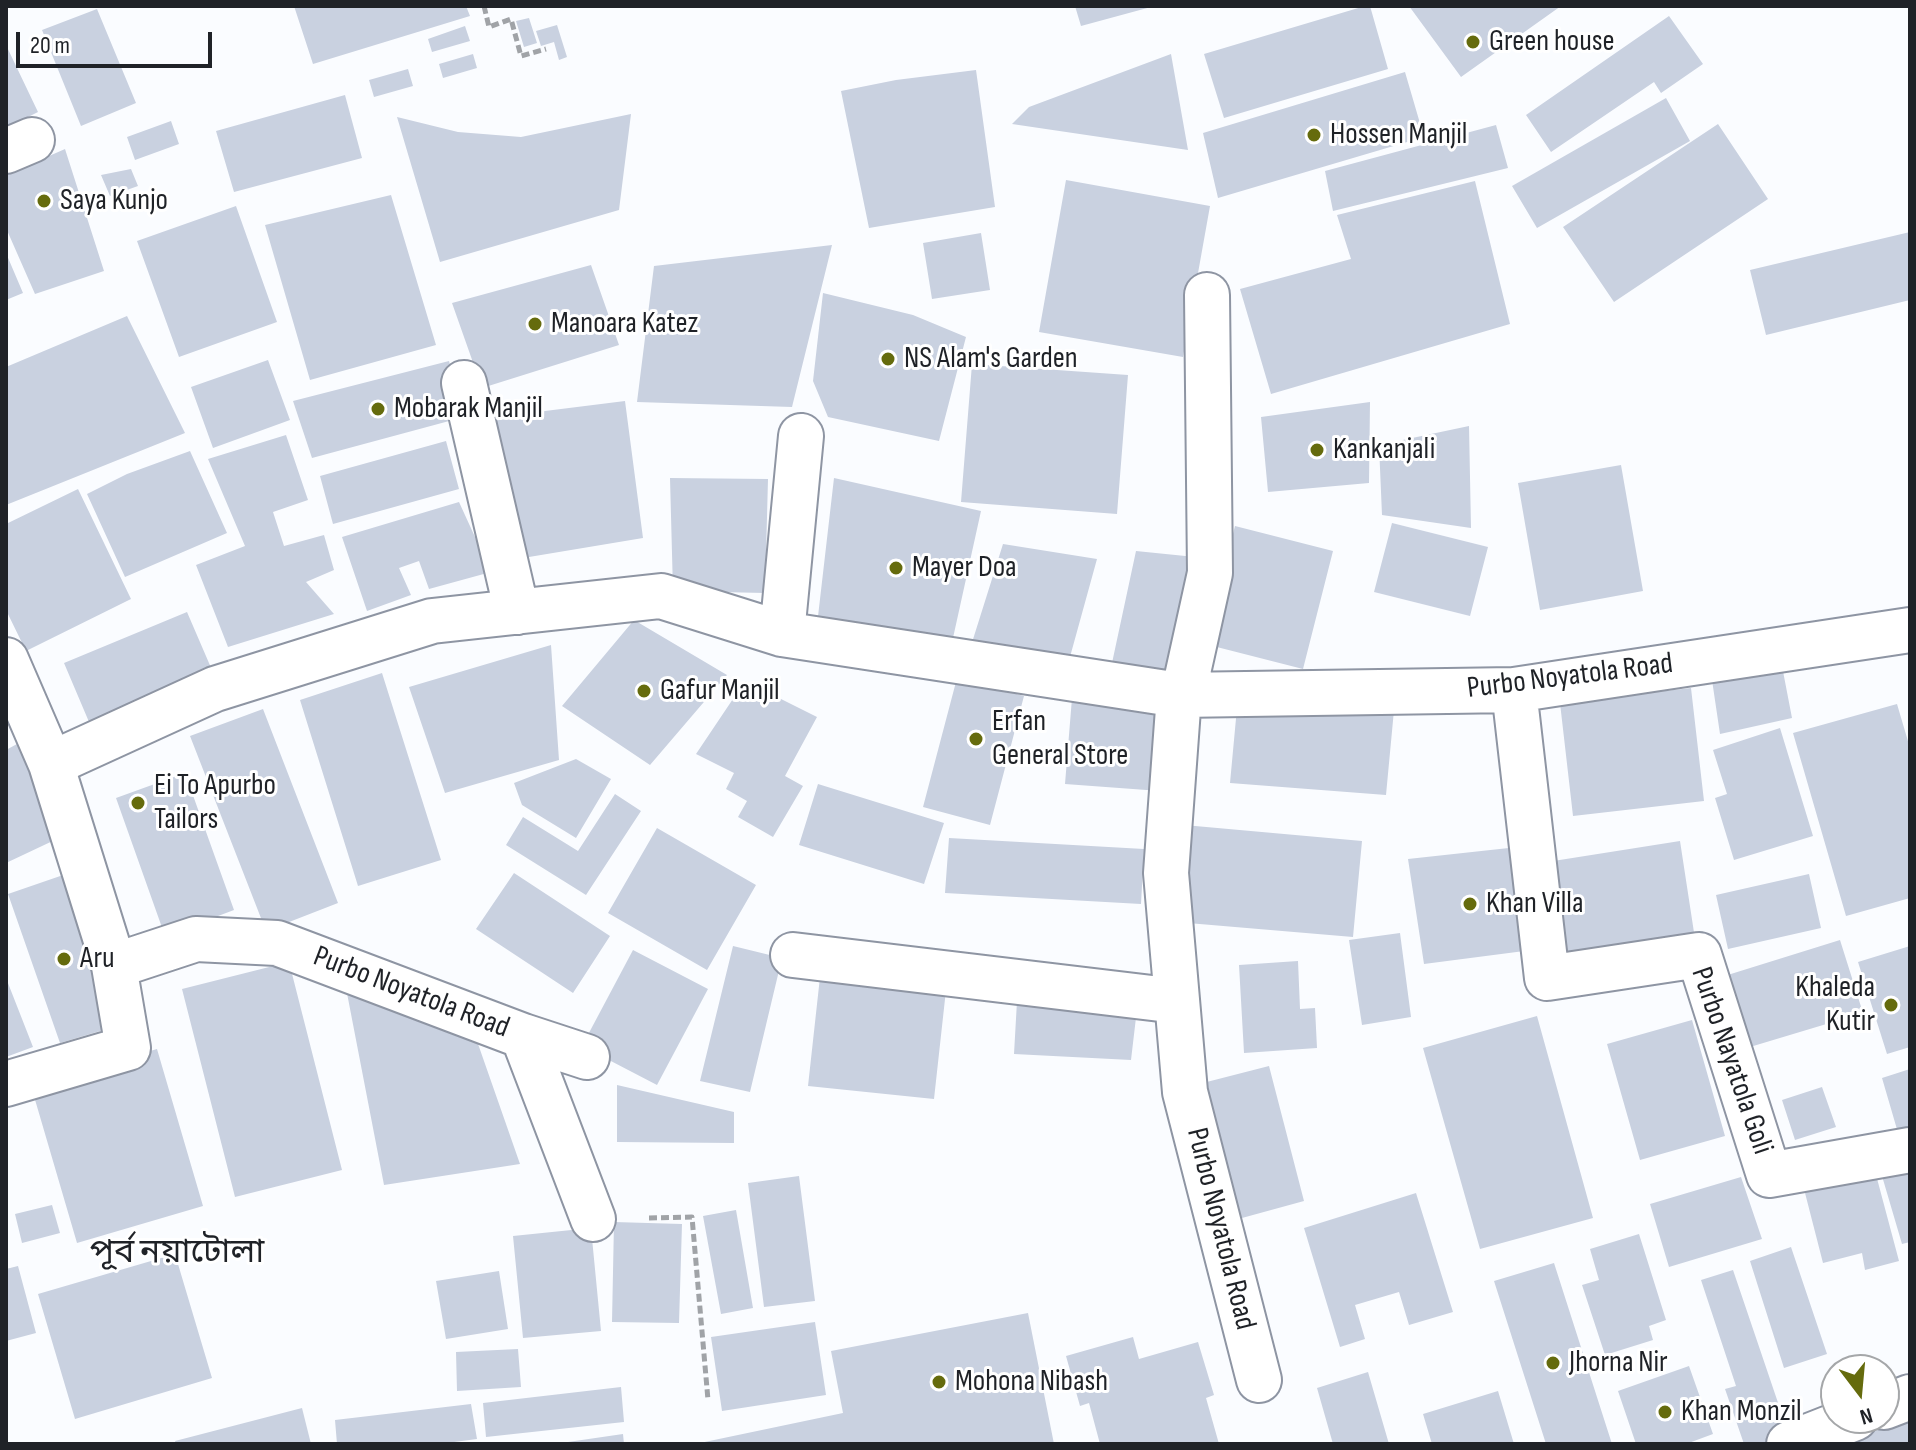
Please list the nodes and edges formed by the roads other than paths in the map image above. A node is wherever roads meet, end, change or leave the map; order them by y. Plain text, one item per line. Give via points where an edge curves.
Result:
1 (1207, 295) dead end
2 (464, 383) dead end
3 (801, 436) dead end
4 (517, 612) junction
5 (1910, 630) edge
6 (782, 634) junction
7 (6, 660) edge
8 (1183, 686) junction
9 (1514, 690) junction
10 (51, 764) junction
11 (793, 955) dead end
12 (114, 966) junction
13 (1177, 1001) junction
14 (523, 1036) junction
15 (587, 1057) dead end
16 (6, 1084) edge
17 (1910, 1150) edge
18 (593, 1219) road end
19 (1259, 1380) dead end
20 (1820, 1432) edge
21 (1789, 1444) edge

1 - 8 street via 1210,573
2 - 4 street
3 - 6 street
4 - 6 street, Purbo Noyatola Road via 661,596
4 - 10 street, Purbo Noyatola Road via 432,621 215,689
5 - 9 street, Purbo Noyatola Road
6 - 8 street, Purbo Noyatola Road
7 - 10 street
8 - 9 street, Purbo Noyatola Road
8 - 13 street, Purbo Noyatola Road via 1166,873
9 - 17 street, Purbo Nayatola Goli via 1547,978 1699,955 1769,1175
10 - 12 street
11 - 13 street
12 - 14 street, Purbo Noyatola Road via 196,939 277,943
12 - 16 street via 128,1048
13 - 19 street, Purbo Noyatola Road via 1185,1092
14 - 15 street
14 - 18 street, Purbo Noyatola Road
20 - 21 street

